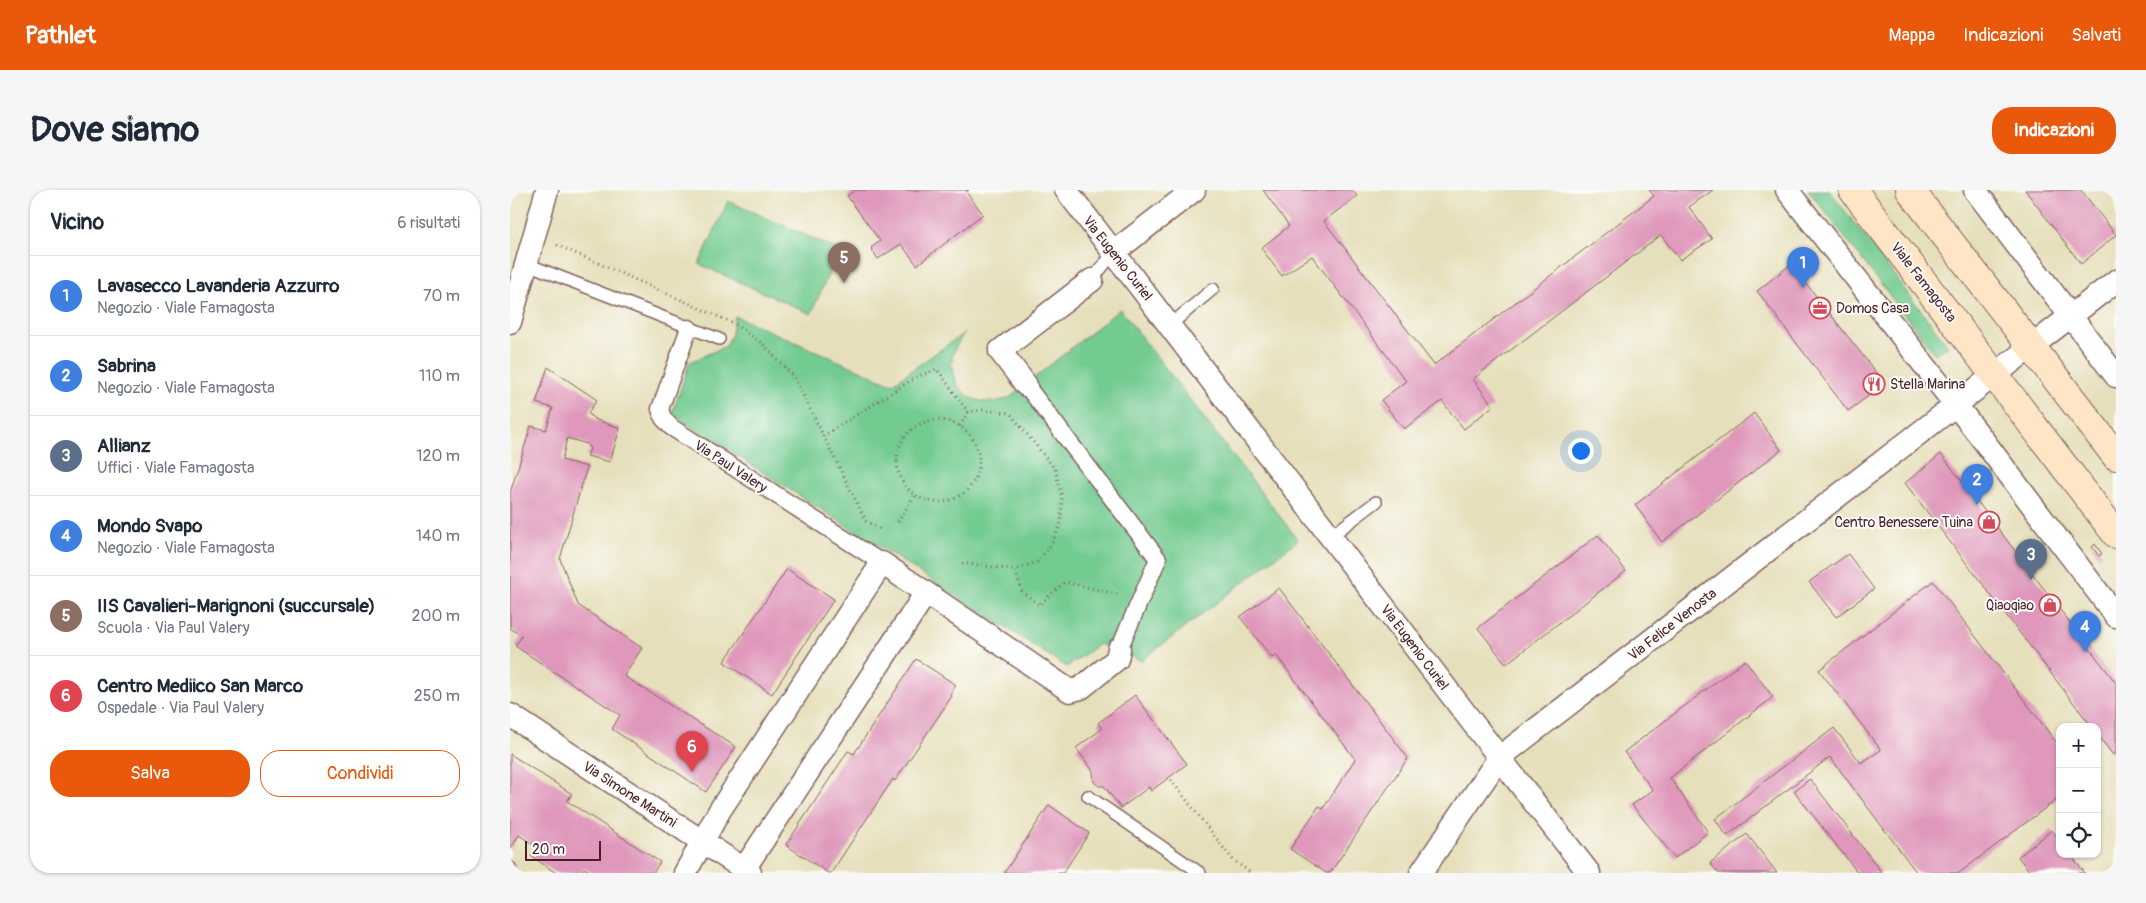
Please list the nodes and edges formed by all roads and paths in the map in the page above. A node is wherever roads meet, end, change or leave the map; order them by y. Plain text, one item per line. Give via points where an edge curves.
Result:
1 (547, 190) edge
2 (1066, 190) edge
3 (1194, 190) edge
4 (1787, 190) edge
5 (1853, 190) edge
6 (1910, 190) edge
7 (1975, 190) edge
8 (557, 245) dead end
9 (1114, 252) junction
10 (526, 264) junction
11 (1092, 280) joint
12 (2116, 281) edge
13 (1212, 289) dead end
14 (2071, 316) junction
15 (510, 322) edge
16 (1170, 325) junction
17 (689, 328) junction
18 (719, 340) dead end
19 (2031, 346) junction
20 (1995, 374) junction
21 (2116, 376) edge
22 (1026, 385) joint
23 (1956, 405) junction
24 (968, 412) junction
25 (960, 426) junction
26 (823, 436) junction
27 (2116, 456) edge
28 (914, 496) junction
29 (1376, 502) dead end
30 (898, 522) dead end
31 (880, 530) dead end
32 (2116, 534) edge
33 (1331, 536) junction
34 (882, 563) junction
35 (962, 563) dead end
36 (1015, 570) junction
37 (926, 593) junction
38 (1124, 596) dead end
39 (2116, 616) edge
40 (1119, 649) joint
41 (510, 715) edge
42 (1499, 758) junction
43 (1171, 780) dead end
44 (1088, 796) dead end
45 (703, 841) junction
46 (1244, 868) junction
47 (747, 871) edge
48 (685, 873) edge
49 (1200, 873) edge
50 (1240, 873) edge
51 (1251, 873) edge
52 (1421, 873) edge
53 (1589, 873) edge

1 - 10 street
2 - 9 street, Via Eugenio Curiel
3 - 9 street
4 - 23 street
5 - 20 main road, Viale Famagosta
6 - 19 main road
7 - 14 street
8 - 26 path via 733,322 763,344 794,377
9 - 11 lane
9 - 16 street, Via Eugenio Curiel
10 - 15 street
10 - 17 lane
11 - 22 street via 1000,351
12 - 14 street
13 - 16 lane
14 - 19 street
14 - 21 street
16 - 33 street, Via Eugenio Curiel
17 - 18 lane
17 - 34 street, Via Paul Valery via 660,409 670,427
19 - 20 street
19 - 27 main road
20 - 23 street
20 - 32 main road, Viale Famagosta
22 - 40 street via 1158,559
23 - 39 street
23 - 42 street, Via Felice Venosta
24 - 25 path
24 - 26 path via 937,369 918,376
24 - 36 path via 1010,413 1055,469 1062,497 1061,523 1051,545 1037,562
25 - 28 path via 943,420 924,422 908,432 898,448 896,466 903,484
25 - 28 path via 974,439 980,457 978,475 968,491 952,501 934,503
26 - 31 path via 866,521
28 - 30 path
29 - 33 lane
33 - 42 street, Via Eugenio Curiel
34 - 37 street, Via Paul Valery
34 - 45 street
35 - 36 path
36 - 38 path via 1022,592 1039,605 1065,582
37 - 40 street, Via Paul Valery via 1070,691 1082,688 1117,660
37 - 47 street
41 - 45 street, Via Simone Martini
42 - 52 street, Via Felice Venosta
42 - 53 street, Via Eugenio Curiel
43 - 46 path via 1233,860
44 - 49 lane
45 - 47 street, Via Simone Martini
45 - 48 street
46 - 50 path
46 - 51 path

